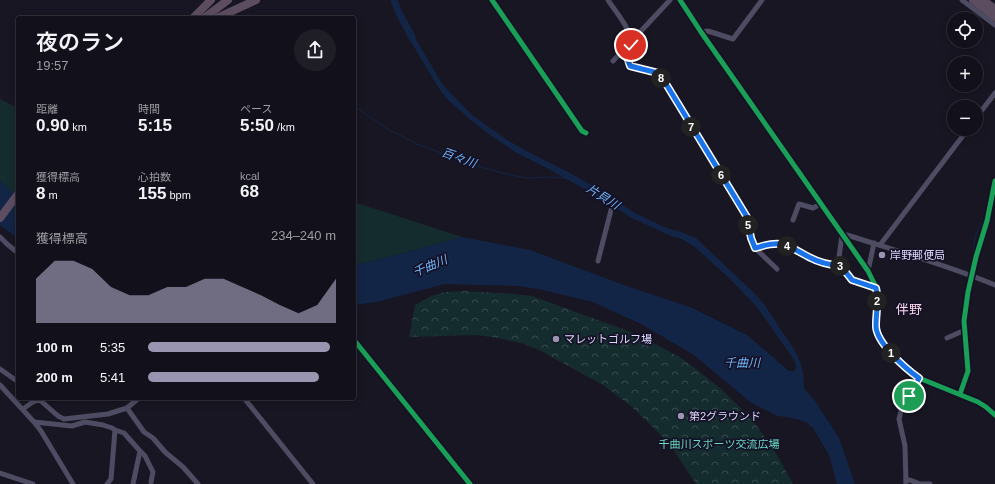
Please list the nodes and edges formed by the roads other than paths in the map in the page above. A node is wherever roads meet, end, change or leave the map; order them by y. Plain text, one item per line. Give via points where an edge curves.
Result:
1 (211, 0) edge
2 (228, 0) edge
3 (256, 0) edge
4 (492, 0) edge
5 (608, 0) edge
6 (670, 0) edge
7 (680, 0) edge
8 (762, 0) edge
9 (962, 0) edge
10 (973, 0) edge
11 (983, 0) edge
12 (995, 9) edge
13 (195, 16) edge
14 (207, 16) edge
15 (221, 16) edge
16 (995, 17) edge
17 (995, 26) edge
18 (701, 32) junction
19 (631, 40) junction
20 (613, 61) dead end
21 (995, 93) edge
22 (983, 109) edge
23 (586, 133) dead end
24 (963, 136) edge
25 (995, 181) edge
26 (16, 197) edge
27 (821, 204) junction
28 (611, 210) dead end
29 (0, 218) edge
30 (793, 220) dead end
31 (842, 235) junction
32 (0, 237) edge
33 (874, 243) junction
34 (880, 245) junction
35 (755, 248) junction
36 (16, 252) edge
37 (598, 261) dead end
38 (841, 266) junction
39 (777, 269) dead end
40 (868, 271) junction
41 (972, 276) junction
42 (995, 285) edge
43 (876, 288) junction
44 (965, 330) junction
45 (947, 338) dead end
46 (356, 342) edge
47 (0, 369) edge
48 (919, 378) junction
49 (16, 380) edge
50 (0, 385) edge
51 (960, 394) junction
52 (137, 400) edge
53 (246, 400) edge
54 (127, 408) junction
55 (23, 409) junction
56 (995, 415) edge
57 (34, 422) junction
58 (115, 430) junction
59 (140, 451) junction
60 (0, 473) edge
61 (151, 482) dead end
62 (906, 482) edge
63 (33, 484) edge
64 (73, 484) edge
65 (107, 484) edge
66 (133, 484) edge
67 (198, 484) edge
68 (313, 484) edge
69 (470, 484) edge
70 (930, 484) edge

1 - 13 highway
2 - 14 highway
3 - 15 highway
4 - 23 street via 582,131
5 - 19 street
6 - 19 street
7 - 18 street
8 - 18 street via 733,39
9 - 17 street
10 - 16 highway
11 - 12 highway
18 - 27 street
19 - 20 street
19 - 35 street via 628,60 630,66 660,74 747,217
21 - 22 street
24 - 34 street
25 - 41 street
26 - 29 highway
27 - 30 street via 813,208 799,204
27 - 31 street
28 - 37 street
31 - 33 street
31 - 38 street
31 - 40 street
32 - 36 street
33 - 34 street
33 - 40 street
34 - 41 street
35 - 38 street via 780,244 811,258
35 - 39 street
38 - 43 street via 852,280
40 - 43 street
41 - 42 street
41 - 44 street
43 - 48 street via 877,335 882,343
44 - 45 street
44 - 51 street via 968,372
46 - 69 street
47 - 49 street
48 - 51 street
48 - 62 street via 899,416 905,446
50 - 55 street
51 - 56 street via 983,405
52 - 54 street
53 - 68 street
54 - 55 street via 108,414 64,419 39,400
54 - 67 street via 144,432
55 - 57 street
57 - 58 street via 72,426 88,422
57 - 64 street
58 - 59 street via 127,436
58 - 65 street via 111,479
59 - 61 street via 153,472
59 - 66 street
60 - 63 street
62 - 70 street via 910,480

